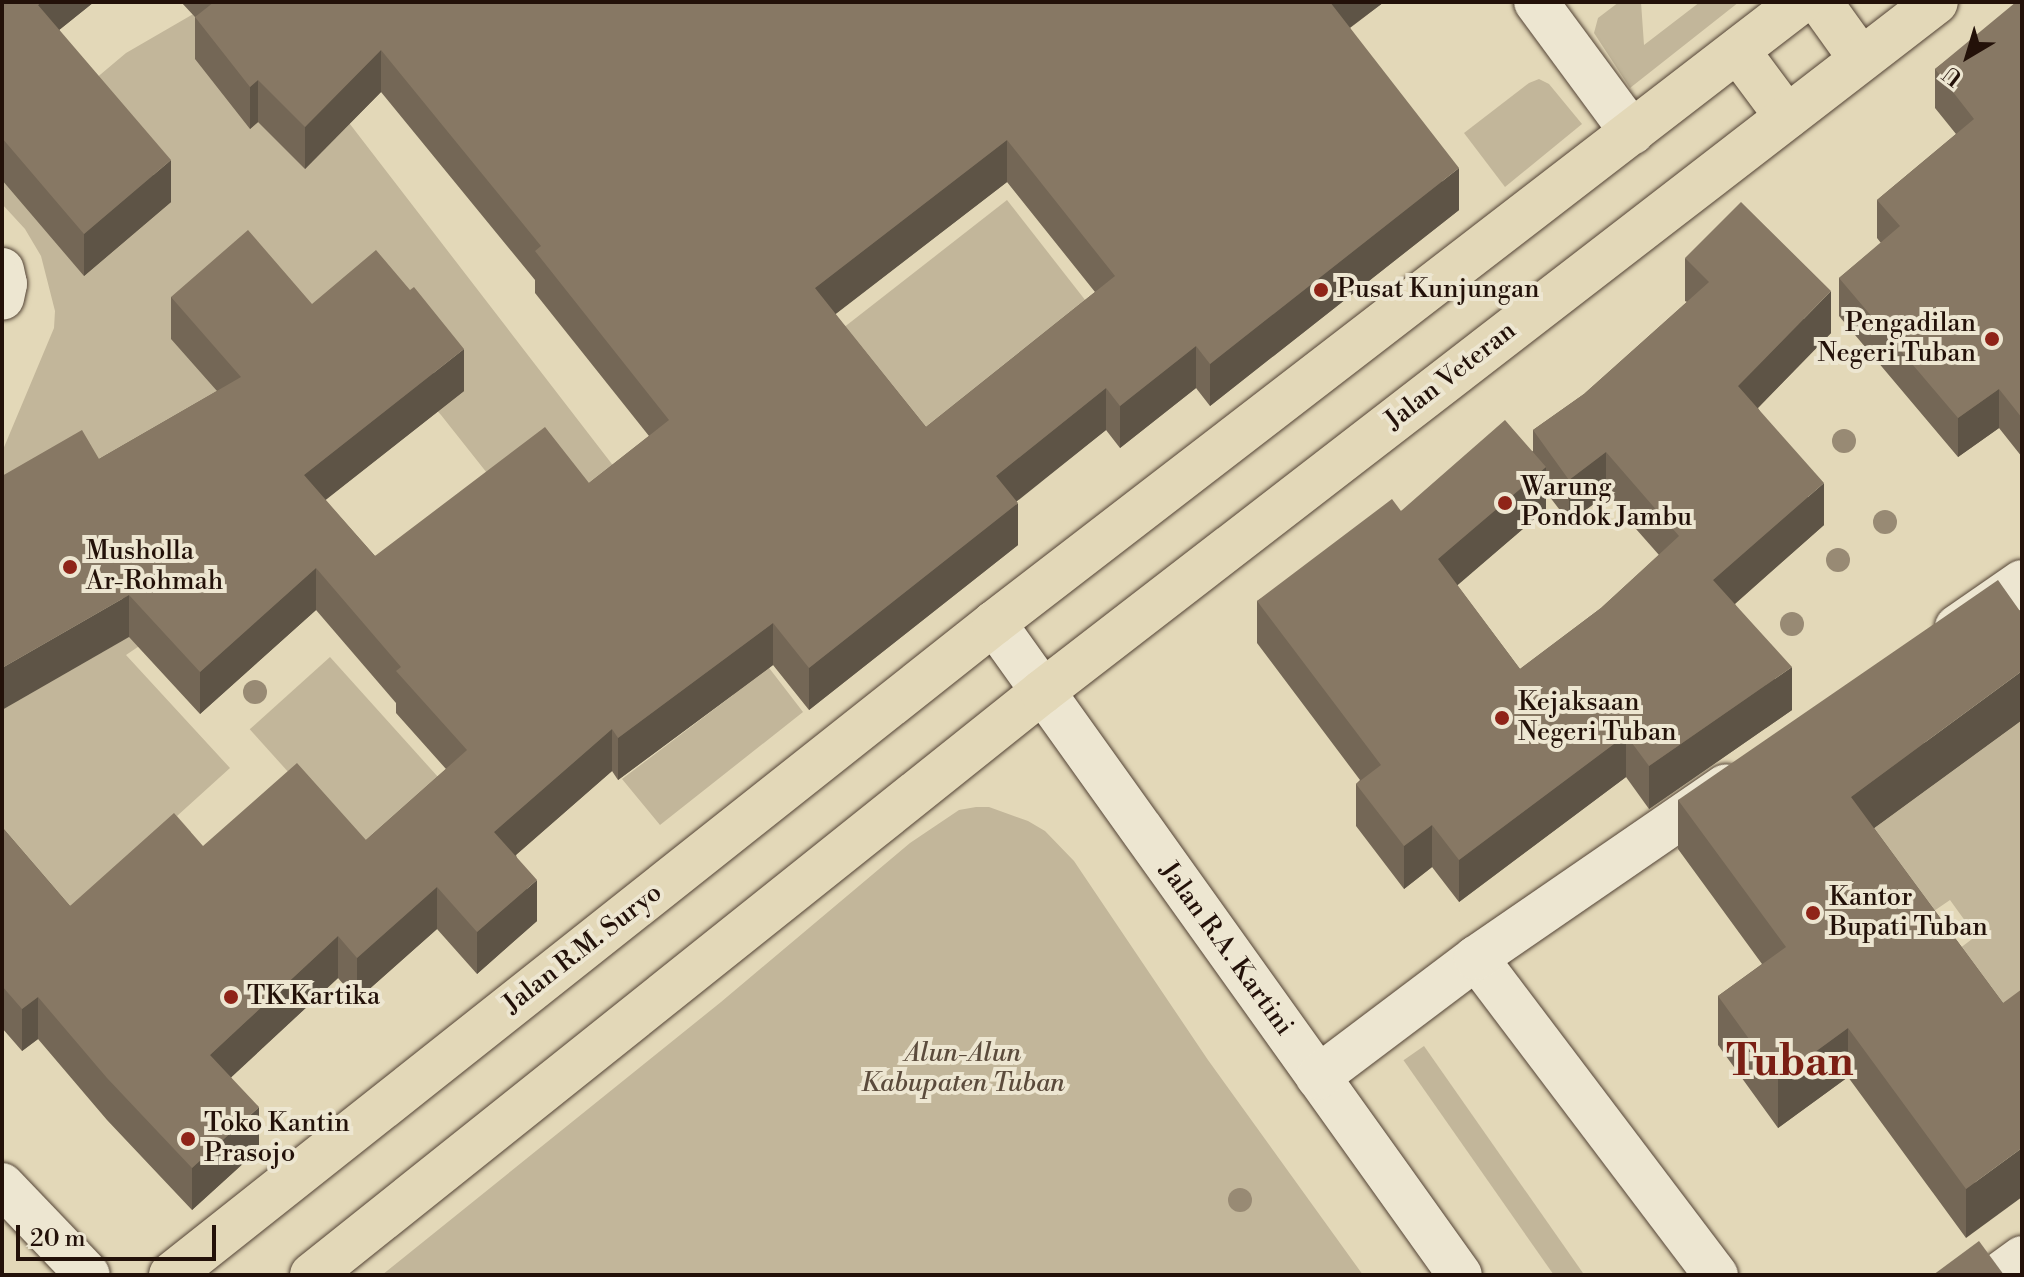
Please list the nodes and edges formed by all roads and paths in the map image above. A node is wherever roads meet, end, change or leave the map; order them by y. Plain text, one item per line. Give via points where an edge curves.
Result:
1 (1800, 2) edge
2 (1820, 2) edge
3 (1936, 2) edge
4 (1550, 7) edge
5 (1738, 51) junction
6 (1861, 59) junction
7 (1787, 117) junction
8 (1632, 132) junction
9 (2, 270) edge
10 (2, 298) edge
11 (2022, 582) edge
12 (994, 623) junction
13 (1918, 654) edge
14 (1042, 692) junction
15 (1762, 761) edge
16 (1476, 958) junction
17 (1318, 1077) junction
18 (2, 1185) edge
19 (2022, 1258) edge
20 (88, 1275) edge
21 (171, 1275) edge
22 (312, 1275) edge
23 (1460, 1275) edge
24 (1716, 1275) edge
25 (1999, 1275) edge

1 - 5 main road
2 - 6 main road
3 - 6 main road, Jalan Veteran
4 - 8 street
5 - 7 main road
5 - 8 main road
6 - 7 main road, Jalan Veteran
7 - 14 main road, Jalan Veteran
8 - 12 main road
9 - 10 street
11 - 13 street
12 - 14 street, Jalan R.A. Kartini
12 - 21 main road, Jalan R.M. Suryo
14 - 17 street, Jalan R.A. Kartini
14 - 22 main road
15 - 16 street
16 - 17 street
16 - 24 street
17 - 23 street, Jalan R.A. Kartini
18 - 20 street
19 - 25 street

